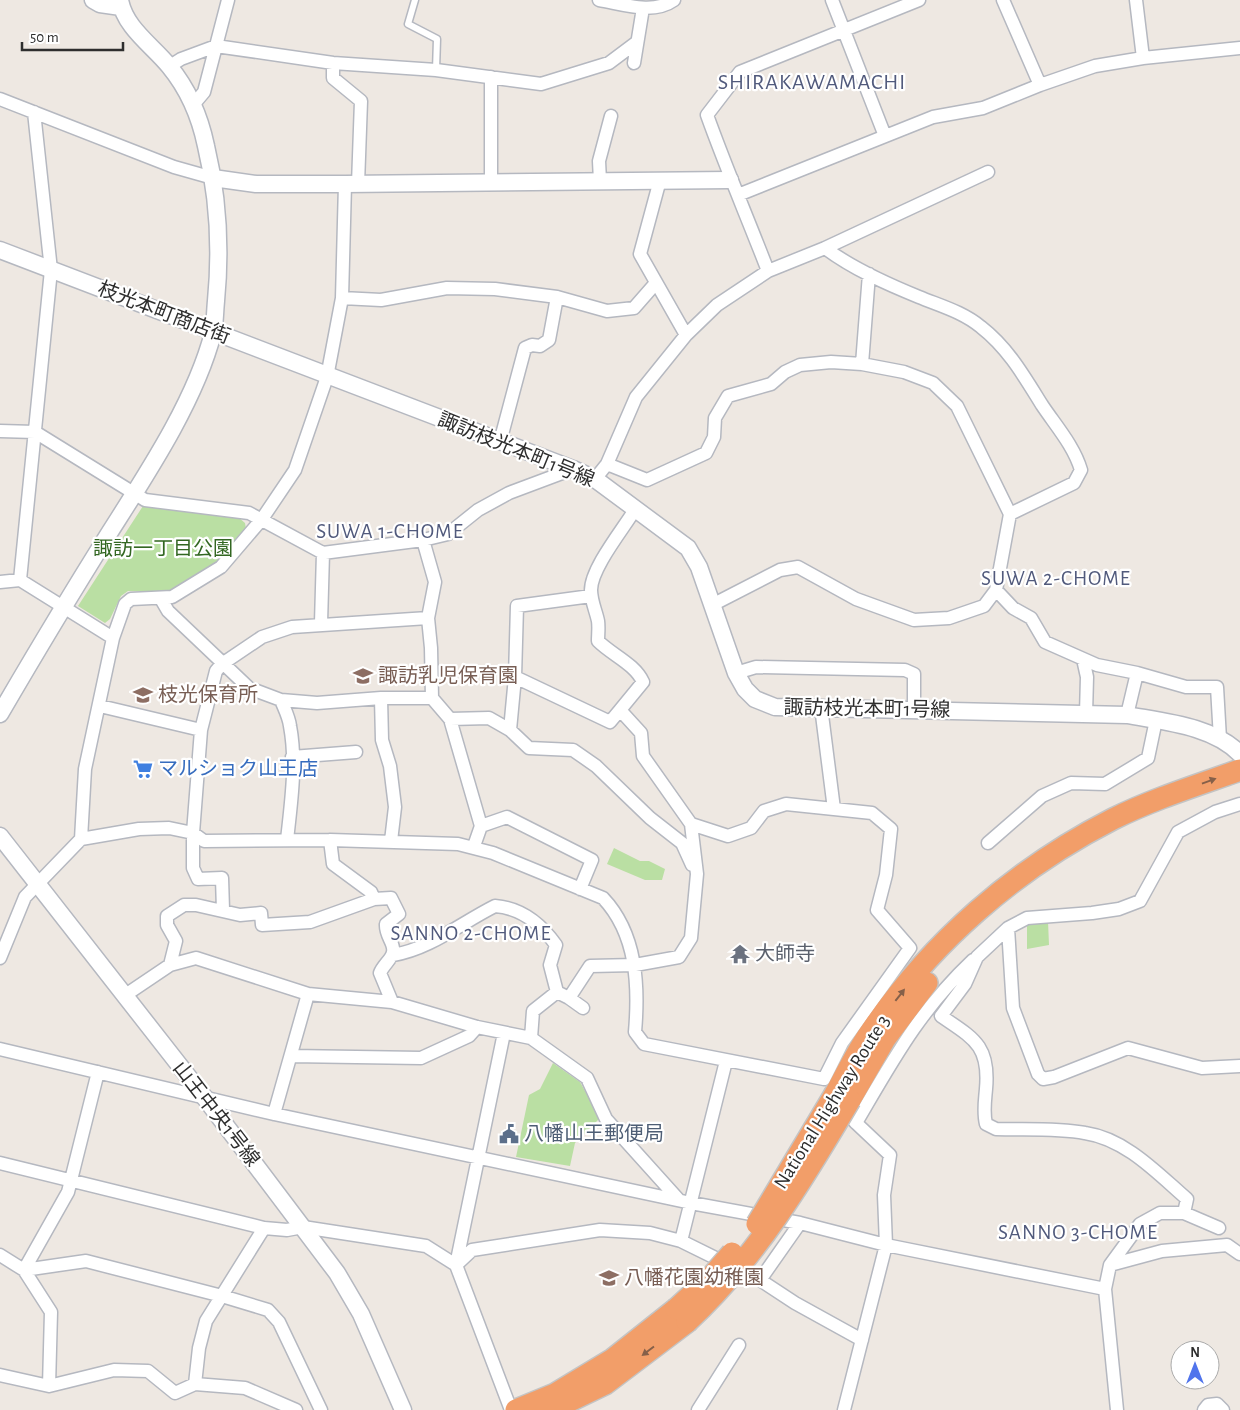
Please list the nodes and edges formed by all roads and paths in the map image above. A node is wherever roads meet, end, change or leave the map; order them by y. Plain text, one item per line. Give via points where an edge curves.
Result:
1 (93, 0) edge
2 (228, 0) edge
3 (415, 0) edge
4 (599, 0) edge
5 (674, 0) edge
6 (832, 0) edge
7 (919, 0) edge
8 (1003, 0) edge
9 (1136, 0) edge
10 (120, 4) edge
11 (644, 4) edge
12 (844, 30) junction
13 (637, 42) junction
14 (216, 46) junction
15 (1240, 48) edge
16 (1143, 58) junction
17 (333, 63) junction
18 (634, 63) dead end
19 (170, 66) junction
20 (436, 70) junction
21 (492, 77) junction
22 (1040, 85) junction
23 (0, 98) edge
24 (194, 105) junction
25 (34, 112) junction
26 (611, 116) dead end
27 (885, 136) junction
28 (988, 172) dead end
29 (213, 178) junction
30 (600, 180) junction
31 (660, 180) junction
32 (730, 180) junction
33 (492, 182) junction
34 (351, 184) junction
35 (738, 195) junction
36 (825, 248) junction
37 (0, 250) edge
38 (51, 270) junction
39 (768, 271) junction
40 (869, 274) junction
41 (655, 284) junction
42 (557, 297) junction
43 (342, 298) junction
44 (213, 332) junction
45 (686, 335) junction
46 (862, 364) junction
47 (327, 377) junction
48 (0, 431) edge
49 (34, 432) junction
50 (500, 442) junction
51 (607, 464) junction
52 (573, 469) junction
53 (595, 479) junction
54 (134, 494) junction
55 (636, 508) junction
56 (1010, 514) junction
57 (262, 519) junction
58 (423, 540) junction
59 (323, 552) junction
60 (20, 580) junction
61 (0, 582) edge
62 (996, 590) junction
63 (591, 596) junction
64 (161, 599) junction
65 (712, 605) junction
66 (63, 607) junction
67 (428, 618) junction
68 (321, 623) junction
69 (113, 638) junction
70 (1083, 659) junction
71 (222, 664) junction
72 (736, 673) junction
73 (1136, 673) junction
74 (515, 677) junction
75 (381, 698) junction
76 (432, 698) junction
77 (281, 700) junction
78 (100, 706) junction
79 (821, 707) junction
80 (620, 710) junction
81 (914, 710) junction
82 (0, 714) edge
83 (1086, 714) junction
84 (1127, 715) junction
85 (450, 719) junction
86 (1156, 720) junction
87 (201, 730) junction
88 (510, 730) junction
89 (1220, 739) junction
90 (356, 752) dead end
91 (1240, 754) edge
92 (292, 757) junction
93 (1240, 770) edge
94 (1240, 785) edge
95 (1180, 800) junction
96 (1240, 804) edge
97 (834, 809) junction
98 (691, 824) junction
99 (481, 826) junction
100 (192, 833) junction
101 (0, 836) edge
102 (81, 839) junction
103 (287, 840) junction
104 (330, 840) junction
105 (391, 842) junction
106 (988, 843) dead end
107 (474, 846) junction
108 (697, 874) junction
109 (39, 884) junction
110 (580, 889) junction
111 (374, 899) junction
112 (223, 910) junction
113 (1008, 928) junction
114 (393, 955) junction
115 (977, 957) junction
116 (0, 958) edge
117 (170, 965) junction
118 (635, 965) junction
119 (557, 992) junction
120 (308, 994) junction
121 (124, 996) junction
122 (569, 998) junction
123 (392, 1002) junction
124 (583, 1008) dead end
125 (477, 1027) junction
126 (504, 1033) junction
127 (531, 1038) junction
128 (0, 1049) edge
129 (291, 1056) junction
130 (726, 1061) junction
131 (1240, 1066) edge
132 (98, 1072) junction
133 (836, 1091) junction
134 (205, 1098) junction
135 (274, 1114) junction
136 (856, 1123) junction
137 (478, 1158) junction
138 (0, 1162) edge
139 (71, 1180) junction
140 (678, 1199) junction
141 (692, 1204) junction
142 (1184, 1213) junction
143 (800, 1223) junction
144 (303, 1227) junction
145 (264, 1228) junction
146 (1219, 1228) dead end
147 (681, 1241) junction
148 (886, 1246) junction
149 (1240, 1254) edge
150 (0, 1255) edge
151 (456, 1265) junction
152 (1110, 1265) junction
153 (24, 1270) junction
154 (760, 1280) junction
155 (1105, 1289) junction
156 (222, 1296) junction
157 (862, 1340) junction
158 (739, 1346) dead end
159 (0, 1375) edge
160 (195, 1384) junction
161 (49, 1386) junction
162 (555, 1403) edge
163 (296, 1410) edge
164 (321, 1410) edge
165 (402, 1410) edge
166 (511, 1410) edge
167 (516, 1410) edge
168 (698, 1410) edge
169 (844, 1410) edge
170 (1117, 1410) edge
171 (1204, 1410) edge
172 (1223, 1410) edge

1 - 10 street via 100,4
2 - 14 street
3 - 20 lane via 408,24 437,39
4 - 11 street
5 - 11 street via 667,5
6 - 12 street
7 - 12 street
8 - 22 street
9 - 16 street
10 - 19 street via 130,24
11 - 13 street
12 - 27 street
12 - 32 street via 740,72 707,115
13 - 18 street
13 - 21 street via 609,63 557,81 541,84
14 - 17 street
14 - 19 street
14 - 24 street via 204,92
15 - 16 street
16 - 22 street via 1096,66
17 - 20 street
17 - 34 street via 333,78 361,101
19 - 24 street
20 - 21 street
21 - 33 street
22 - 27 street via 983,108 933,117
23 - 25 street
24 - 29 street
25 - 29 street via 174,167
25 - 38 street
26 - 30 street via 599,161
27 - 35 street
28 - 36 street
29 - 34 street via 256,184
29 - 44 street via 218,226 218,283
30 - 31 street
30 - 33 street
31 - 32 street
31 - 41 street via 640,254
32 - 35 street
33 - 34 street
34 - 43 street
35 - 39 street
36 - 39 street
36 - 40 street via 846,264
37 - 38 street, 枝光本町商店街
38 - 44 street, 枝光本町商店街
38 - 49 street
39 - 45 street via 717,305
40 - 46 street
40 - 56 street via 954,310 980,326 1008,352 1076,453 1081,470 1074,483
41 - 42 street via 634,308 607,311
41 - 45 street
42 - 43 street via 496,289 447,288 381,300
42 - 50 street via 548,340 540,346 525,348
43 - 47 street
44 - 47 street, 枝光本町商店街
44 - 54 street via 183,408
45 - 51 street via 636,397
46 - 51 street via 800,365 771,384 728,396 715,418 714,437 706,455 647,480
46 - 56 street via 904,372 933,383 957,406
47 - 50 street, 諏訪枝光本町1号線
47 - 57 street via 295,470
48 - 49 street
49 - 54 street
49 - 60 street
50 - 52 street, 諏訪枝光本町1号線
51 - 53 street
52 - 53 street, 諏訪枝光本町1号線
52 - 58 street via 509,493 478,510 448,534
53 - 55 street, 諏訪枝光本町1号線
54 - 57 street via 145,500 249,513
54 - 66 street
55 - 63 street via 592,579
55 - 65 street, 諏訪枝光本町1号線 via 688,548 699,567
56 - 62 street
57 - 59 street
57 - 64 street via 221,567 172,597
58 - 59 street
58 - 67 street via 435,582
59 - 68 street
60 - 61 street
60 - 66 street
62 - 65 street via 984,606 949,618 914,620 856,599 798,567 780,570
62 - 70 street via 1013,608 1031,618 1045,642
63 - 74 street via 516,606
63 - 80 street via 599,623 598,640 609,652 639,672 643,682
64 - 69 street via 131,599 125,604
64 - 71 street via 168,611
65 - 72 street, 諏訪枝光本町1号線
66 - 69 street
66 - 82 street
67 - 68 street
67 - 76 street
68 - 71 street via 292,627 262,637
69 - 78 street
70 - 73 street
70 - 83 street via 1087,677
71 - 77 street via 249,688
71 - 87 street via 216,672
72 - 79 street, 諏訪枝光本町1号線 via 754,699 775,707
72 - 81 street via 756,667 905,670 914,674
73 - 84 street
73 - 89 street via 1186,687 1218,687
74 - 80 street via 610,722
74 - 88 street
75 - 76 street
75 - 77 street via 317,703
75 - 105 street via 382,740 390,766 395,807
76 - 85 street
77 - 92 street via 290,725
78 - 87 street
78 - 102 street via 85,769
79 - 81 street, 諏訪枝光本町1号線
79 - 97 street
80 - 98 street via 641,733 643,756
81 - 83 street, 諏訪枝光本町1号線
83 - 84 street, 諏訪枝光本町1号線
84 - 86 street, 諏訪枝光本町1号線
85 - 88 street via 489,718
85 - 99 street
86 - 89 street, 諏訪枝光本町1号線
86 - 106 street via 1148,758 1105,784 1071,783 1042,796
87 - 100 street
88 - 108 street via 529,748 573,750 596,766 650,818 682,843
89 - 91 street, 諏訪枝光本町1号線
90 - 92 street
92 - 103 street
95 -> 93 highway, National Highway Route 3
94 - 95 highway, National Highway Route 3
95 - 133 highway, National Highway Route 3 via 1114,819 1053,853 985,903 928,960 868,1035
96 - 113 street via 1215,812 1178,832 1140,901 1119,909 1027,918
97 - 98 street via 786,804 764,811 750,828 728,836
97 - 133 street via 872,813 891,830 878,910 910,948 842,1043
98 - 108 street
99 - 107 street
99 - 110 street via 507,817 592,860
100 - 102 street via 169,828 149,829
100 - 103 street via 204,840
100 - 112 street via 193,868 198,879 222,878
101 - 109 street, 山王中央1号線
102 - 109 street
103 - 104 street
104 - 105 street
104 - 111 street via 333,864 371,892
105 - 107 street
107 - 110 street
108 - 118 street via 692,938 679,957
109 - 116 street via 25,897
109 - 121 street, 山王中央1号線
110 - 118 street via 603,898 616,911
111 - 112 street via 310,922 279,925 262,924 261,913 240,915
111 - 114 street via 391,898 399,914 386,924 386,934 394,948
112 - 117 street via 184,905 167,916 166,925 176,941
113 - 115 street
113 - 131 street via 1013,1008 1038,1074 1043,1079 1128,1048 1202,1068
114 - 119 street via 427,944 494,906 506,907 544,927 556,945 550,965
114 - 123 street via 383,964 380,973
115 - 136 street via 946,985 920,1018 890,1062
115 - 142 street via 965,984 940,1016 971,1036 982,1050 987,1083 986,1124 996,1129 1085,1133 1102,1138 1124,1148 1187,1199
117 - 120 street via 196,958
117 - 121 street
118 - 122 street via 590,966
118 - 130 street via 638,1000 635,1032 644,1044
119 - 122 street
119 - 127 street via 533,1011
120 - 123 street
120 - 129 street
121 - 134 street, 山王中央1号線
122 - 124 street
123 - 125 street
125 - 126 street
125 - 129 street via 469,1036 420,1058
126 - 127 street
126 - 137 street
127 - 140 street via 587,1078 606,1119
128 - 132 street
129 - 135 street
130 - 133 street
130 - 141 street
132 - 134 street
132 - 139 street
133 - 136 street via 822,1088
133 - 162 highway, National Highway Route 3, bridge via 758,1223 681,1316 614,1358
134 - 135 street
134 - 144 street, 山王中央1号線
135 - 137 street
136 - 148 street via 890,1155 884,1195
137 - 140 street
137 - 151 street
138 - 139 street
139 - 145 street
139 - 153 street via 68,1192
140 - 141 street
141 - 143 street
141 - 147 street
142 - 146 street
142 - 152 street via 1160,1212 1140,1224
143 - 148 street
143 - 154 street
144 - 145 street via 287,1230
144 - 151 street via 426,1246
144 - 165 street, 山王中央1号線 via 361,1314
145 - 156 street
147 - 151 street via 650,1233 600,1230 472,1250
147 - 154 street
148 - 155 street
148 - 157 street
149 - 152 street via 1228,1246 1162,1251
150 - 153 street
151 - 166 street
152 - 155 street
153 - 156 street via 86,1261
153 - 161 street via 51,1312
154 - 157 street via 775,1296
155 - 170 street
156 - 160 street via 206,1321
156 - 164 street via 268,1310 279,1322
157 - 169 street
158 - 168 street
159 - 161 street
160 - 161 street via 175,1393 148,1371 114,1370
160 - 163 street via 245,1388
162 - 167 highway, National Highway Route 3
171 - 172 street via 1208,1405 1217,1404

